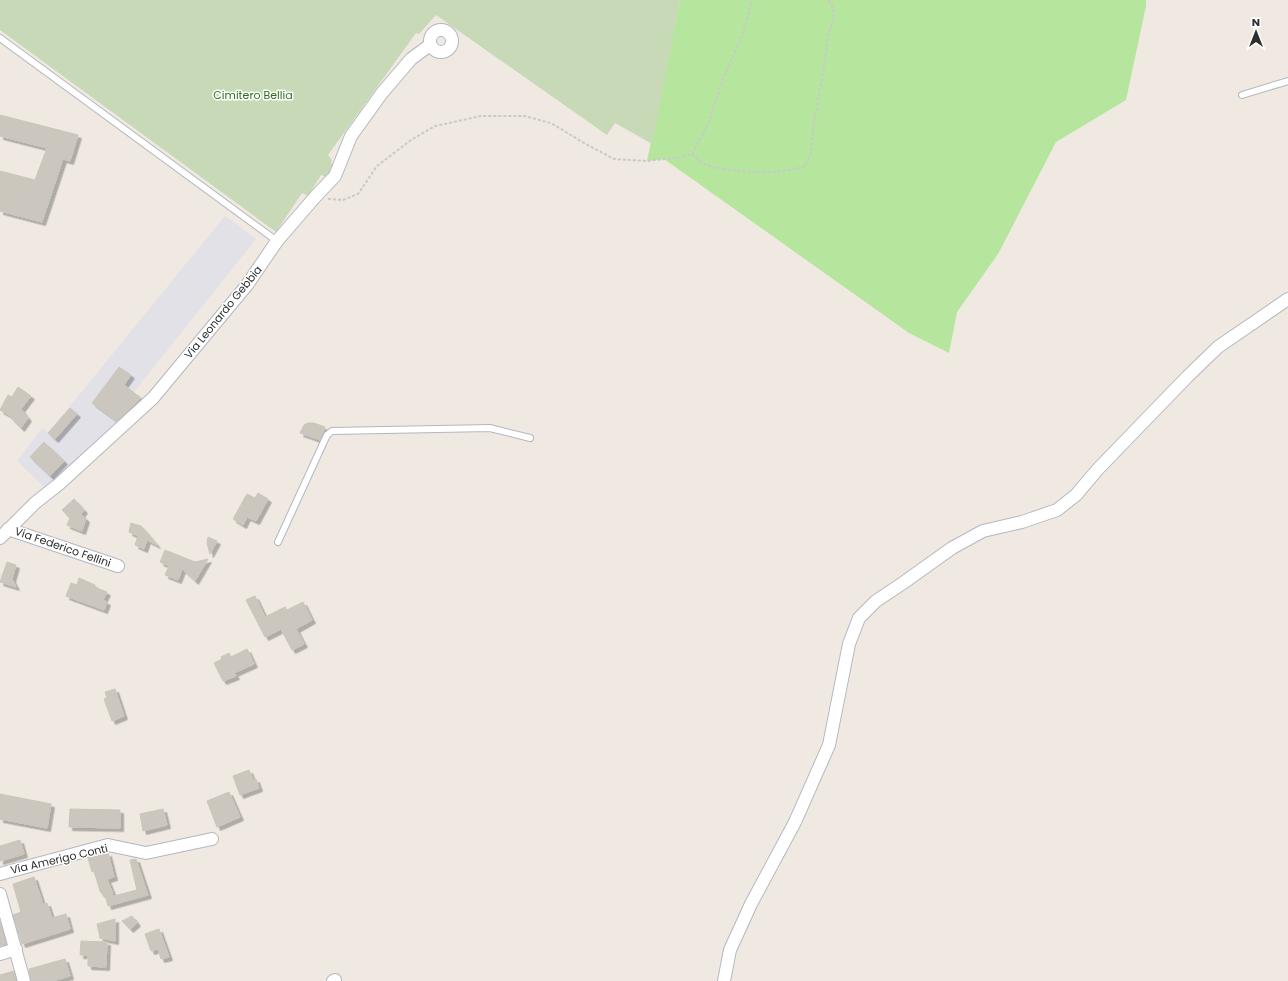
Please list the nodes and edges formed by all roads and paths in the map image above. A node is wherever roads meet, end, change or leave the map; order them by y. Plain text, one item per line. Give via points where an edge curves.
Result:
1 (752, 0) edge
2 (828, 0) edge
3 (0, 38) edge
4 (430, 45) dead end
5 (1288, 81) edge
6 (1242, 95) dead end
7 (692, 154) junction
8 (315, 197) junction
9 (277, 241) junction
10 (1288, 299) edge
11 (530, 438) dead end
12 (8, 529) junction
13 (0, 538) edge
14 (278, 542) dead end
15 (118, 566) dead end
16 (212, 839) dead end
17 (0, 874) edge
18 (0, 894) edge
19 (16, 949) junction
20 (0, 954) edge
21 (24, 981) edge
22 (724, 981) edge

1 - 7 path via 743,33 720,87 709,122
2 - 7 path via 834,15 828,37 811,152 805,166 780,172 756,173 706,165
3 - 9 lane
4 - 8 street, Via Leonardo Gebbia via 411,59 382,93 351,136 335,176
5 - 6 lane
7 - 8 path via 681,158 647,161 614,160 551,123 524,116 481,116 435,126 412,140 377,166 358,194 343,200
8 - 9 street, Via Leonardo Gebbia
9 - 12 street, Via Leonardo Gebbia via 247,285 153,398
10 - 22 street via 1218,347 1076,495 1057,510 983,531 952,548 876,601 860,618 849,644 829,745 795,822 751,904 730,950
11 - 14 lane via 490,428 332,431 327,434
12 - 13 street, Via Leonardo Gebbia
12 - 15 street, Via Federico Fellini
16 - 17 street, Via Amerigo Conti via 146,853 108,845
18 - 19 street
19 - 20 street
19 - 21 street

